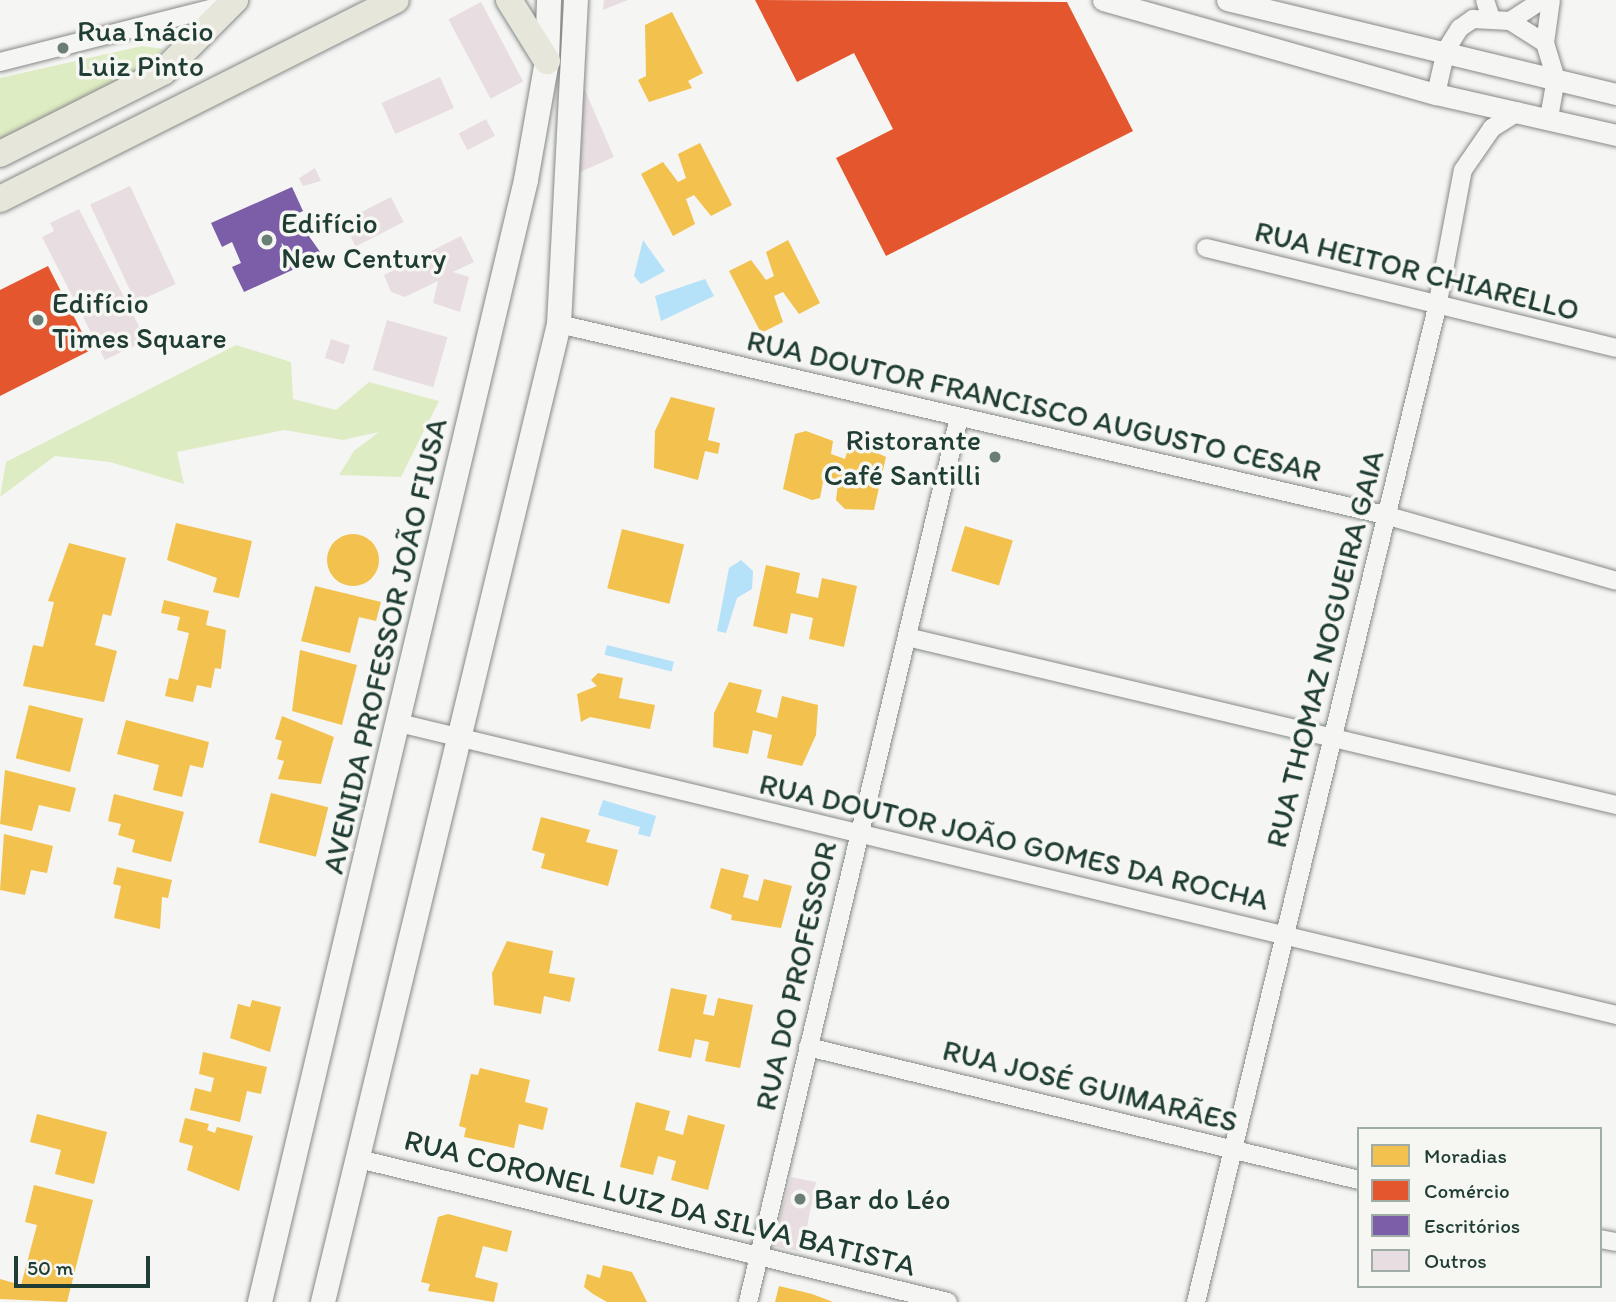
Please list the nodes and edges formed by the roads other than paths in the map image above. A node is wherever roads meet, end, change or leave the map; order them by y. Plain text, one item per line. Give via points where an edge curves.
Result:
1 (393, 0) edge
2 (509, 0) edge
3 (549, 0) edge
4 (576, 0) edge
5 (1103, 0) edge
6 (1227, 0) edge
7 (1485, 0) edge
8 (1542, 0) edge
9 (1551, 0) edge
10 (234, 1) edge
11 (1277, 15) junction
12 (1491, 18) junction
13 (1510, 21) junction
14 (1545, 43) junction
15 (1269, 49) junction
16 (1446, 50) junction
17 (547, 61) junction
18 (0, 62) edge
19 (1556, 78) junction
20 (1436, 94) junction
21 (1616, 94) edge
22 (1518, 112) junction
23 (1549, 118) junction
24 (1616, 135) edge
25 (0, 154) edge
26 (0, 199) edge
27 (1206, 248) dead end
28 (1437, 307) junction
29 (559, 324) junction
30 (1616, 348) edge
31 (959, 418) junction
32 (1385, 515) junction
33 (1616, 582) edge
34 (907, 637) junction
35 (400, 723) junction
36 (1333, 734) junction
37 (462, 736) junction
38 (1616, 805) edge
39 (858, 838) junction
40 (1285, 934) junction
41 (1616, 1015) edge
42 (808, 1047) junction
43 (1231, 1149) junction
44 (359, 1159) junction
45 (1357, 1180) edge
46 (759, 1255) junction
47 (260, 1302) edge
48 (323, 1302) edge
49 (748, 1302) edge
50 (948, 1302) edge
51 (1196, 1302) edge

1 - 26 main road
2 - 17 main road
3 - 17 main road, AVENIDA PROFESSOR JOÃO FIUSA
4 - 29 main road
5 - 15 street
6 - 11 street
7 - 12 street
8 - 13 street
9 - 14 street
10 - 18 street
10 - 25 main road via 189,51 149,82
11 - 15 street
11 - 16 street
12 - 13 street
12 - 16 street via 1460,28
13 - 14 street
14 - 19 street
15 - 20 street
16 - 19 street
16 - 20 street
17 - 35 main road, AVENIDA PROFESSOR JOÃO FIUSA via 526,180
19 - 21 street
19 - 23 street
20 - 22 street
22 - 23 street
22 - 28 street, RUA THOMAZ NOGUEIRA GAIA via 1492,128 1463,170
23 - 24 street
27 - 28 street, RUA HEITOR CHIARELLO
28 - 30 street, RUA HEITOR CHIARELLO
28 - 32 street, RUA THOMAZ NOGUEIRA GAIA
29 - 31 street, RUA DOUTOR FRANCISCO AUGUSTO CESAR
29 - 37 main road
31 - 32 street, RUA DOUTOR FRANCISCO AUGUSTO CESAR
31 - 34 street, RUA DO PROFESSOR
32 - 33 street, RUA DOUTOR FRANCISCO AUGUSTO CESAR
32 - 36 street, RUA THOMAZ NOGUEIRA GAIA
34 - 36 street
34 - 39 street, RUA DO PROFESSOR
35 - 37 street, RUA DOUTOR JOÃO GOMES DA ROCHA
35 - 47 main road, AVENIDA PROFESSOR JOÃO FIUSA
36 - 38 street
36 - 40 street, RUA THOMAZ NOGUEIRA GAIA
37 - 39 street, RUA DOUTOR JOÃO GOMES DA ROCHA
37 - 44 main road
39 - 40 street, RUA DOUTOR JOÃO GOMES DA ROCHA
39 - 42 street, RUA DO PROFESSOR
40 - 41 street, RUA DOUTOR JOÃO GOMES DA ROCHA
40 - 43 street, RUA THOMAZ NOGUEIRA GAIA
42 - 43 street, RUA JOSÉ GUIMARÃES
42 - 46 street, RUA DO PROFESSOR
43 - 45 street, RUA JOSÉ GUIMARÃES
43 - 51 street, RUA THOMAZ NOGUEIRA GAIA
44 - 46 street, RUA CORONEL LUIZ DA SILVA BATISTA
44 - 48 main road
46 - 49 street, RUA DO PROFESSOR
46 - 50 street, RUA CORONEL LUIZ DA SILVA BATISTA

